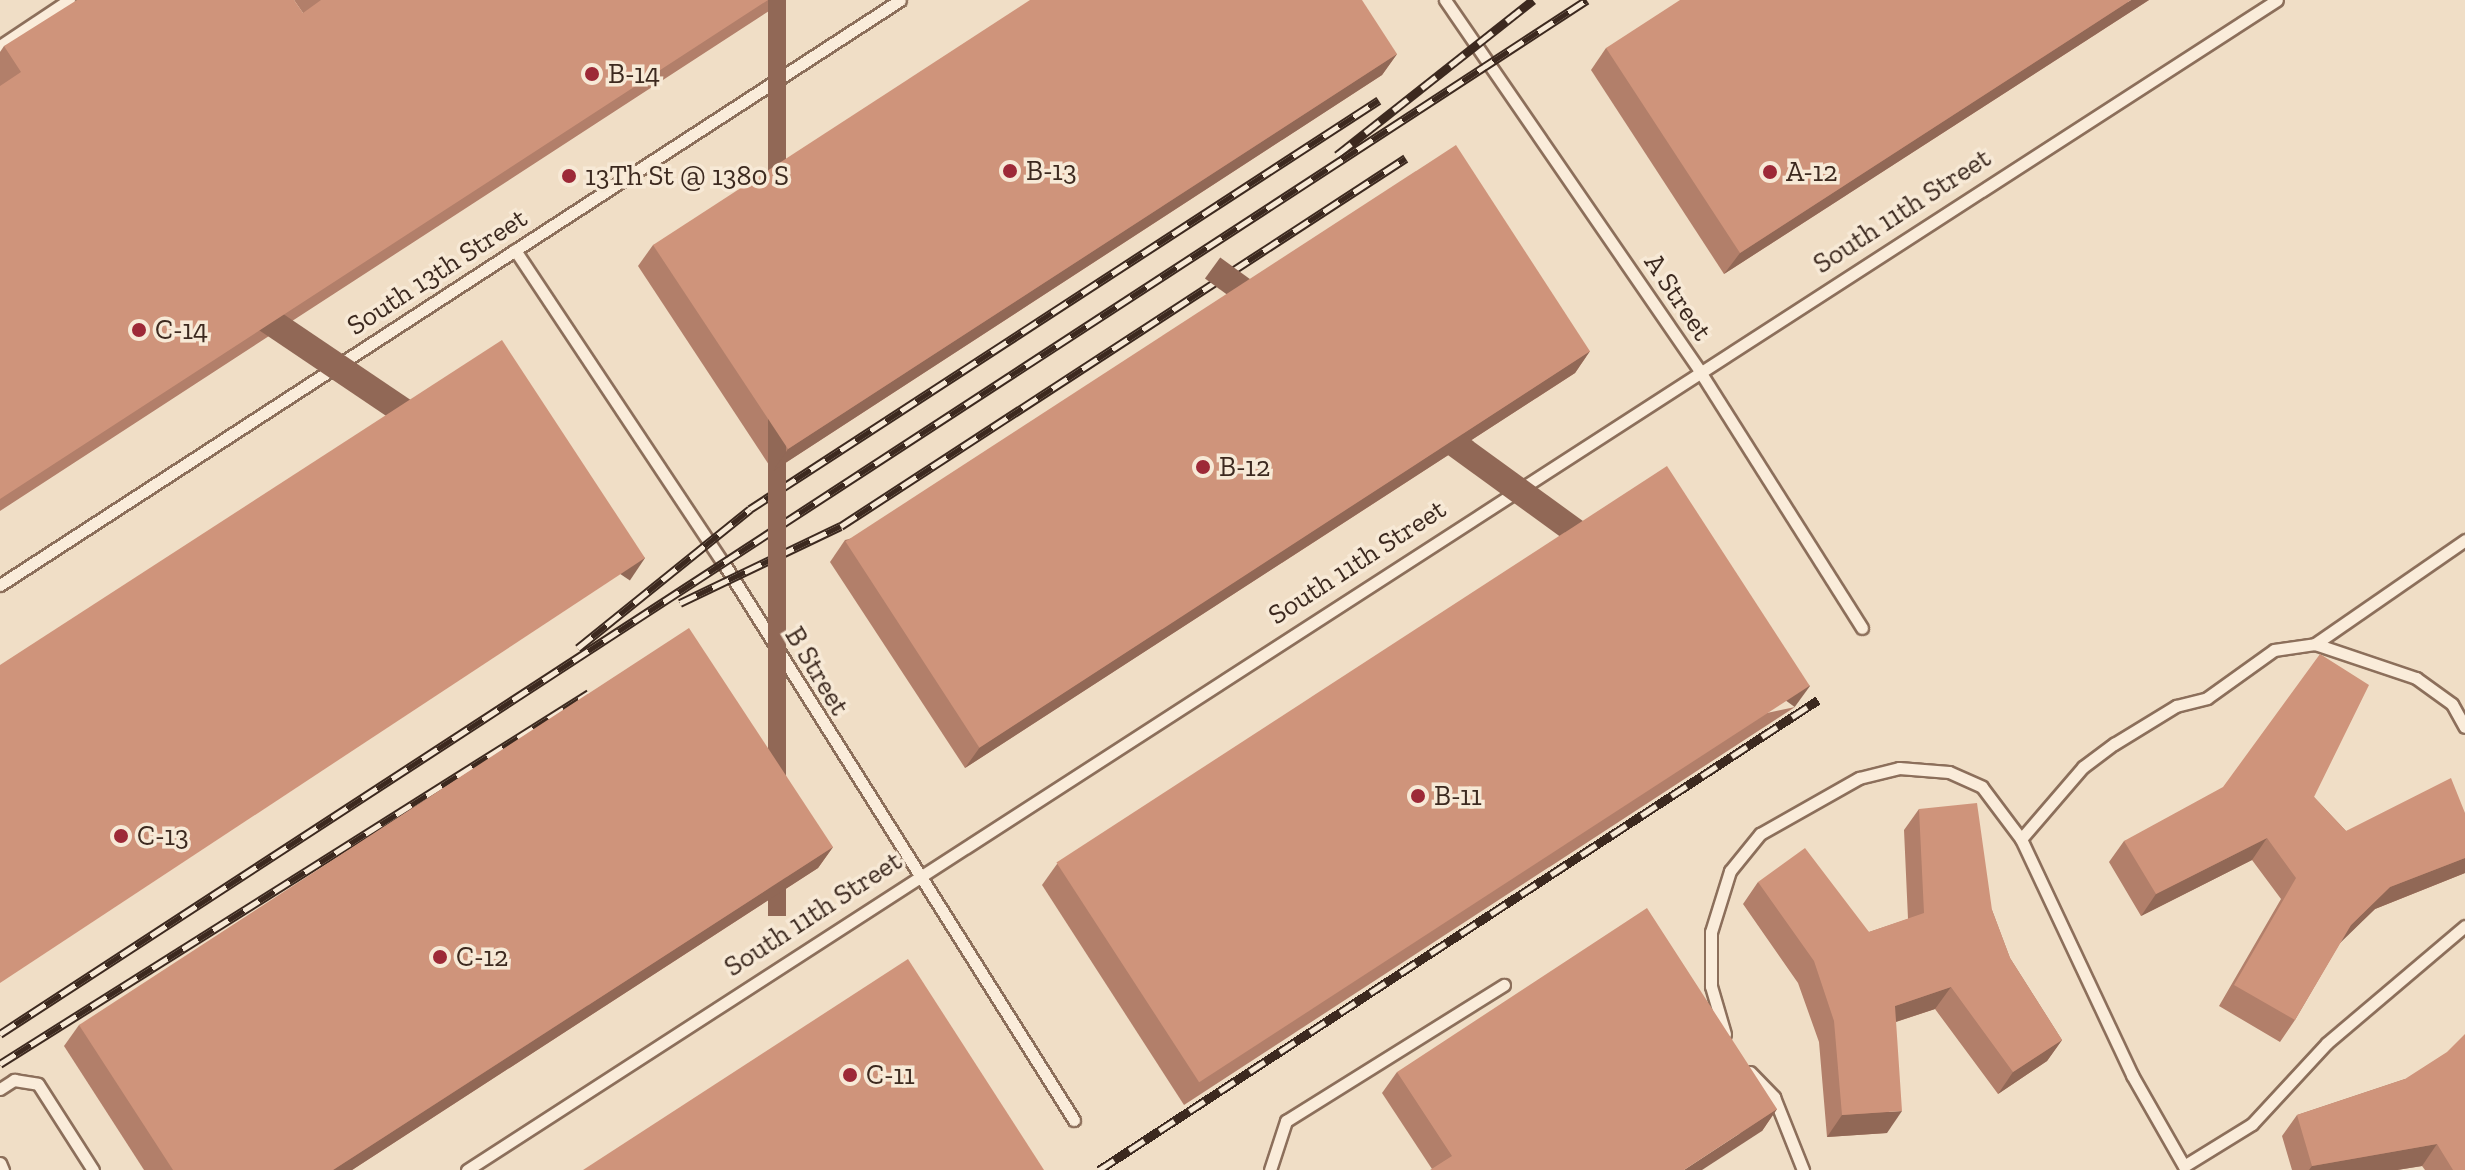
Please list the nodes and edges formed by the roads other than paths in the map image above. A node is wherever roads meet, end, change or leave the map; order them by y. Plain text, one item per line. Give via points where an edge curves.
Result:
1 (69, 0) edge
2 (900, 0) edge
3 (1445, 0) edge
4 (2277, 0) edge
5 (0, 46) edge
6 (515, 250) junction
7 (1699, 370) junction
8 (2465, 540) edge
9 (0, 585) edge
10 (1862, 628) dead end
11 (2315, 644) junction
12 (2465, 727) edge
13 (2021, 839) junction
14 (915, 877) junction
15 (2465, 926) edge
16 (2465, 942) edge
17 (2452, 943) junction
18 (1504, 985) dead end
19 (1732, 1045) edge
20 (1741, 1058) edge
21 (0, 1089) edge
22 (1074, 1120) dead end
23 (0, 1163) edge
24 (3, 1170) edge
25 (93, 1170) edge
26 (467, 1170) edge
27 (1270, 1170) edge
28 (1803, 1170) edge

1 - 5 lane
2 - 6 lane, South 13th Street
3 - 7 lane, A Street
4 - 7 lane, South 11th Street
6 - 9 lane, South 13th Street
6 - 14 lane, B Street via 724,564
7 - 10 lane, A Street
7 - 14 lane, South 11th Street
8 - 11 lane
11 - 12 lane via 2416,678 2452,704
11 - 13 lane via 2274,650 2207,698 2176,706 2114,744 2083,767
13 - 17 lane via 2132,1075 2184,1166 2252,1124 2327,1043
13 - 19 lane via 1982,787 1949,772 1899,768 1859,778 1760,834 1730,871 1711,932 1711,986
14 - 22 lane, B Street
14 - 26 lane, South 11th Street
15 - 17 lane
16 - 17 lane
18 - 27 lane via 1286,1121
20 - 28 lane via 1774,1097
21 - 25 lane via 14,1080 38,1084
23 - 24 lane

